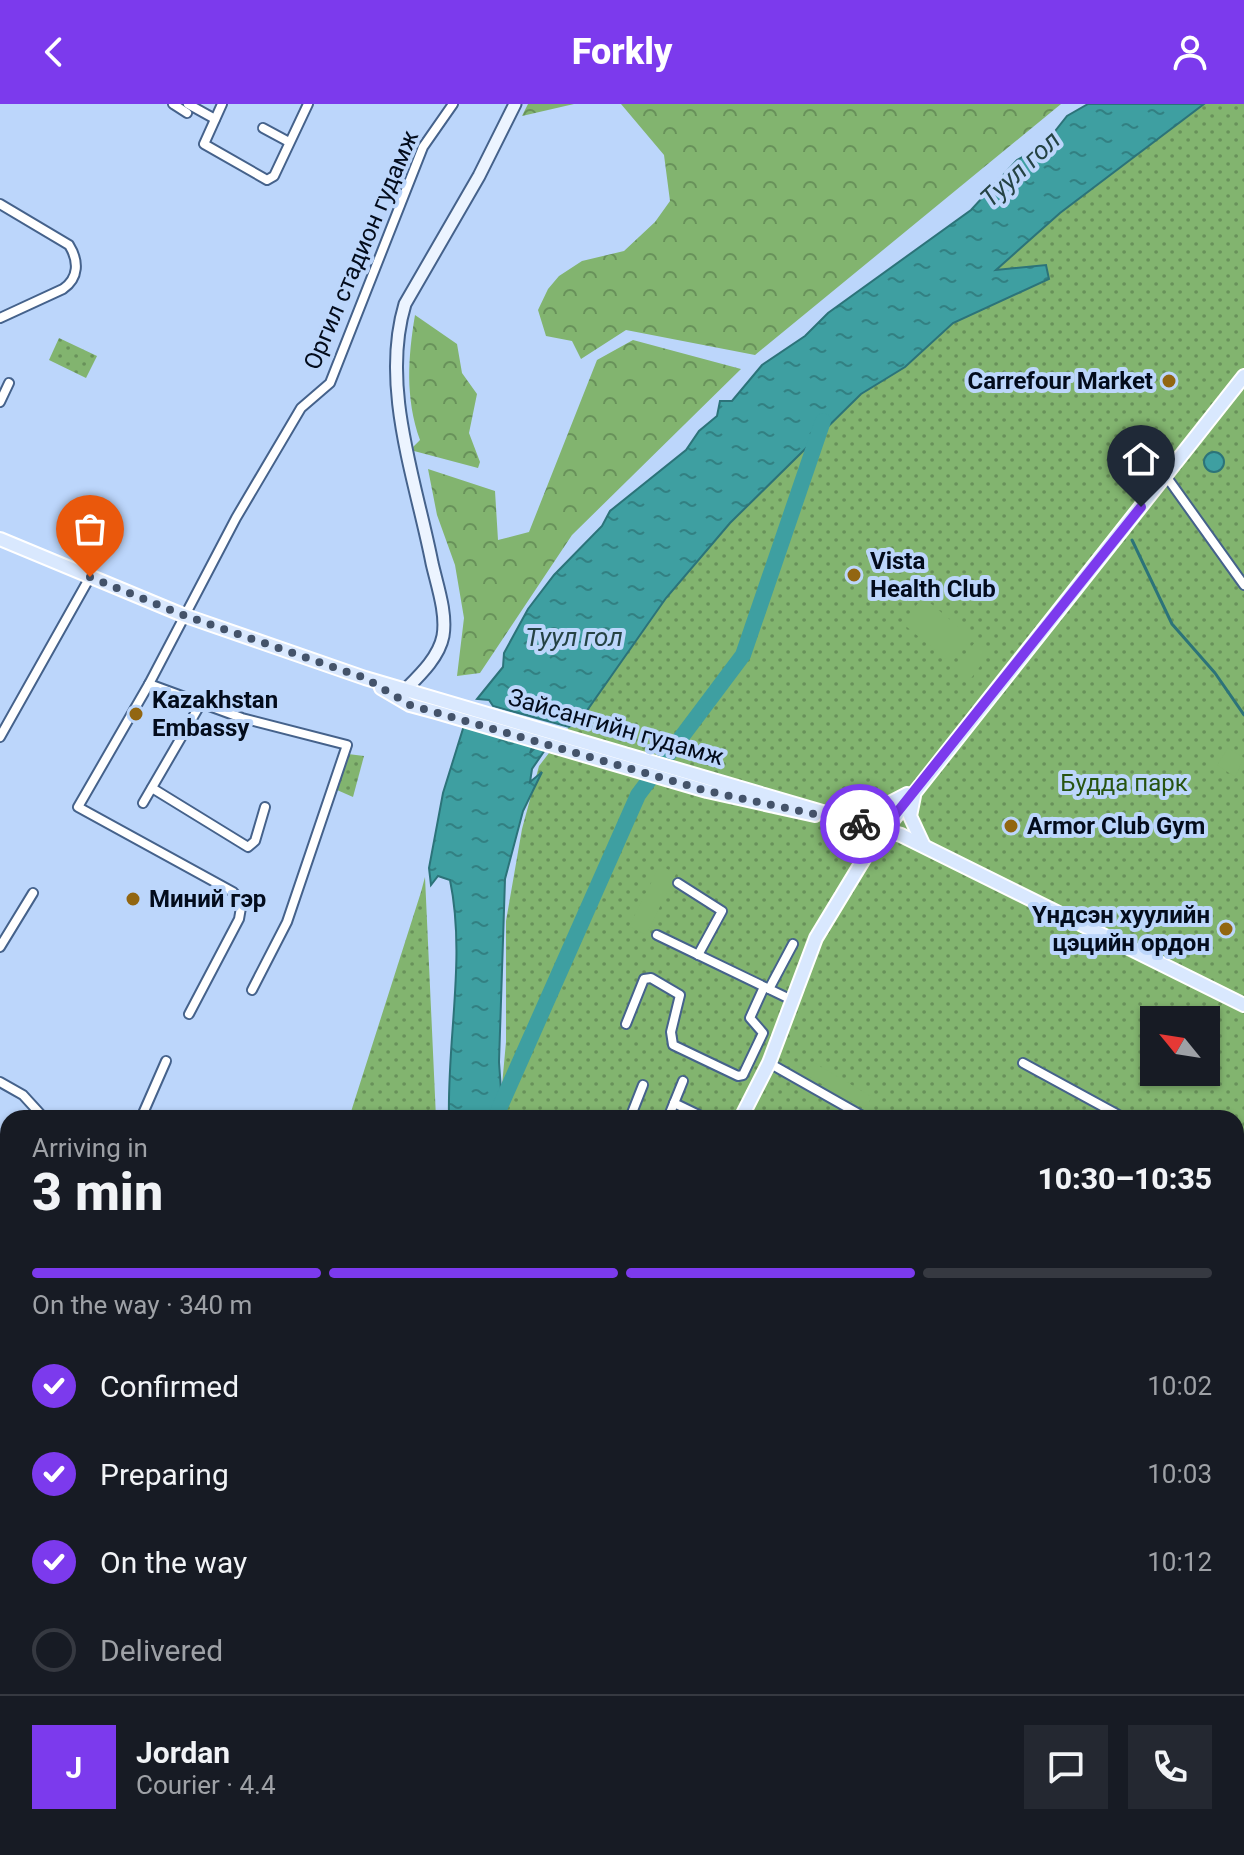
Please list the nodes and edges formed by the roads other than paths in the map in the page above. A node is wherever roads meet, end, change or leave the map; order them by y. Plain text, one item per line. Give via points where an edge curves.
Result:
1 (173, 104) edge
2 (222, 104) edge
3 (453, 104) edge
4 (515, 104) edge
5 (305, 105) edge
6 (188, 108) edge
7 (215, 119) junction
8 (263, 128) dead end
9 (289, 142) junction
10 (0, 204) edge
11 (0, 318) edge
12 (1244, 376) edge
13 (9, 383) dead end
14 (0, 402) edge
15 (1166, 476) junction
16 (0, 539) edge
17 (90, 577) junction
18 (1244, 585) edge
19 (183, 615) junction
20 (365, 678) junction
21 (149, 684) junction
22 (405, 690) junction
23 (200, 705) junction
24 (437, 706) junction
25 (0, 737) edge
26 (152, 788) junction
27 (915, 789) junction
28 (143, 803) dead end
29 (265, 807) dead end
30 (853, 822) junction
31 (883, 830) junction
32 (923, 844) junction
33 (678, 883) dead end
34 (33, 893) dead end
35 (657, 935) dead end
36 (793, 944) dead end
37 (0, 947) edge
38 (698, 955) junction
39 (766, 988) junction
40 (252, 990) dead end
41 (794, 1001) junction
42 (1244, 1005) edge
43 (189, 1014) dead end
44 (626, 1024) dead end
45 (166, 1061) dead end
46 (769, 1063) junction
47 (1023, 1063) dead end
48 (683, 1081) dead end
49 (0, 1082) edge
50 (643, 1085) dead end
51 (674, 1103) junction
52 (37, 1110) edge
53 (145, 1110) edge
54 (633, 1110) edge
55 (671, 1110) edge
56 (688, 1110) edge
57 (745, 1110) edge
58 (852, 1110) edge
59 (1109, 1110) edge

1 - 6 street
2 - 7 street
3 - 19 street, Оргил стадион гудамж via 423,147 330,383 301,408
4 - 22 street via 398,325 398,391 443,617 438,651
5 - 9 street
6 - 7 street
7 - 9 street via 205,138 208,149 267,180 274,176
8 - 9 street
10 - 11 street via 69,245 76,256 71,283
12 - 15 main road
13 - 14 street
15 - 18 street
15 - 27 main road
16 - 17 main road, Зайсангийн гудамж
17 - 19 main road, Зайсангийн гудамж
17 - 25 street
19 - 20 main road, Зайсангийн гудамж
19 - 21 street, Оргил стадион гудамж
20 - 22 main road, Зайсангийн гудамж
20 - 24 main road, Зайсангийн гудамж via 410,705
21 - 23 street
21 - 43 street, Оргил стадион гудамж via 78,807 233,892 242,902 239,919
22 - 24 main road, Зайсангийн гудамж
23 - 26 street
23 - 40 street via 347,745 287,922
24 - 30 main road, Зайсангийн гудамж via 712,778
24 - 30 main road, Зайсангийн гудамж via 707,791
26 - 28 street
26 - 29 street via 248,847 255,841
27 - 30 main road
27 - 31 main road
27 - 32 main road via 910,816
30 - 31 main road, Зайсангийн гудамж
31 - 32 main road, Зайсангийн гудамж
31 - 41 main road via 816,938
32 - 42 main road, Зайсангийн гудамж
33 - 38 street via 722,911
34 - 37 street
35 - 38 street
36 - 39 street
38 - 39 street
39 - 41 street
39 - 44 street via 750,1018 763,1033 743,1075 673,1045 680,995 651,978 640,984
41 - 46 main road
45 - 53 street
46 - 57 main road
46 - 58 street
47 - 59 street
48 - 51 street
49 - 52 street
50 - 54 street
51 - 55 street
51 - 56 street

